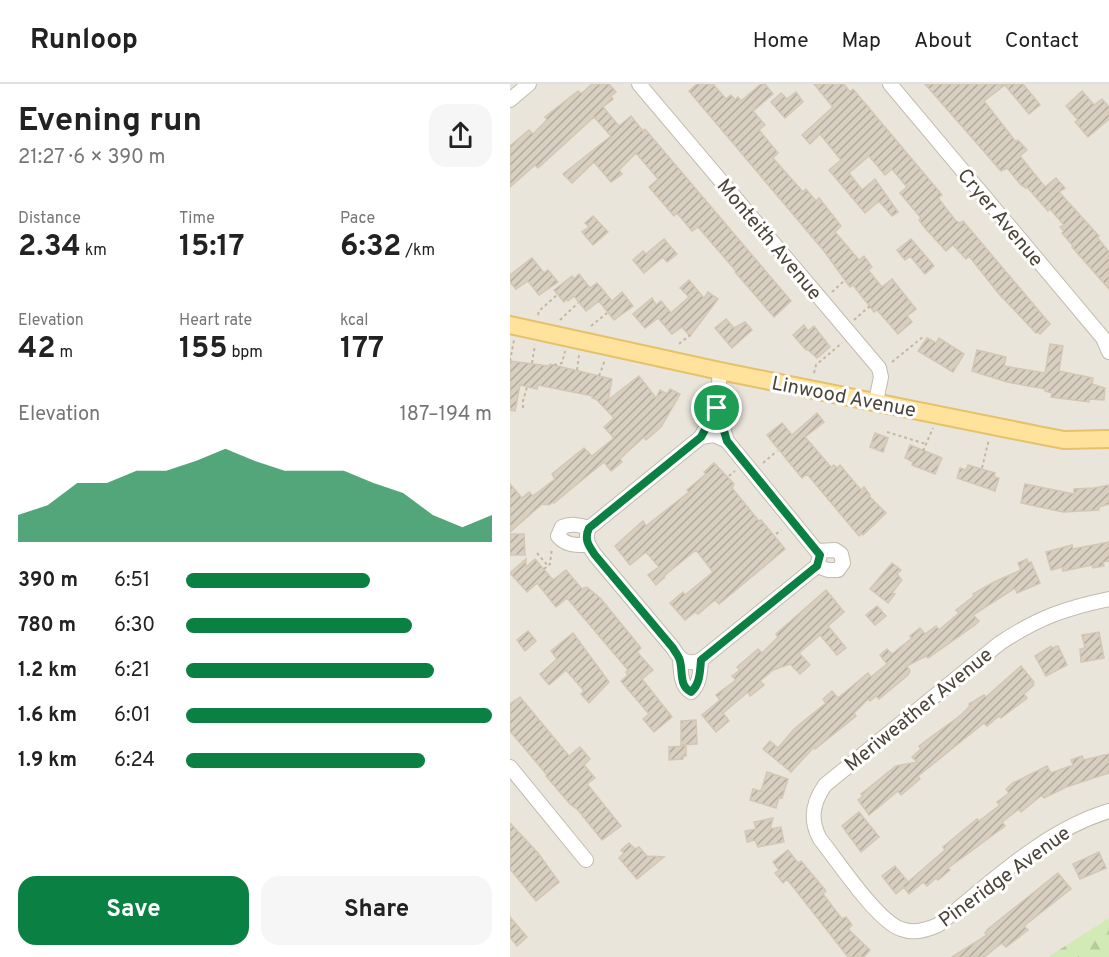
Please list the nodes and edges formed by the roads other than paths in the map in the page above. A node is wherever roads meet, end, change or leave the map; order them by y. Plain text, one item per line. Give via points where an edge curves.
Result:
1 (529, 84) edge
2 (639, 84) edge
3 (890, 84) edge
4 (510, 100) edge
5 (514, 326) edge
6 (1109, 352) edge
7 (720, 371) junction
8 (876, 401) junction
9 (717, 408) junction
10 (701, 437) junction
11 (1109, 439) edge
12 (727, 441) junction
13 (589, 528) junction
14 (588, 545) junction
15 (1109, 599) edge
16 (680, 659) junction
17 (701, 660) junction
18 (510, 767) edge
19 (1109, 812) edge
20 (586, 860) dead end
21 (849, 875) joint

1 - 4 street
2 - 8 street, Monteith Avenue via 879,368
3 - 6 street, Cryer Avenue via 1103,338
5 - 7 main road, Linwood Avenue
7 - 8 main road, Linwood Avenue
7 - 9 street
8 - 11 main road, Linwood Avenue via 1064,440
9 - 10 street
9 - 12 street
10 - 12 street via 714,435
10 - 13 street
12 - 17 street via 818,558
13 - 14 street
13 - 14 street via 561,526 558,536 572,545
14 - 16 street
15 - 21 street, Meriweather Avenue via 1047,616 1000,643 825,784 815,801 815,827
16 - 17 street via 690,663
16 - 17 street via 683,683 691,692 699,679
18 - 20 street
19 - 21 street, Pineridge Avenue via 1089,817 1035,848 938,925 926,930 906,931 894,926

